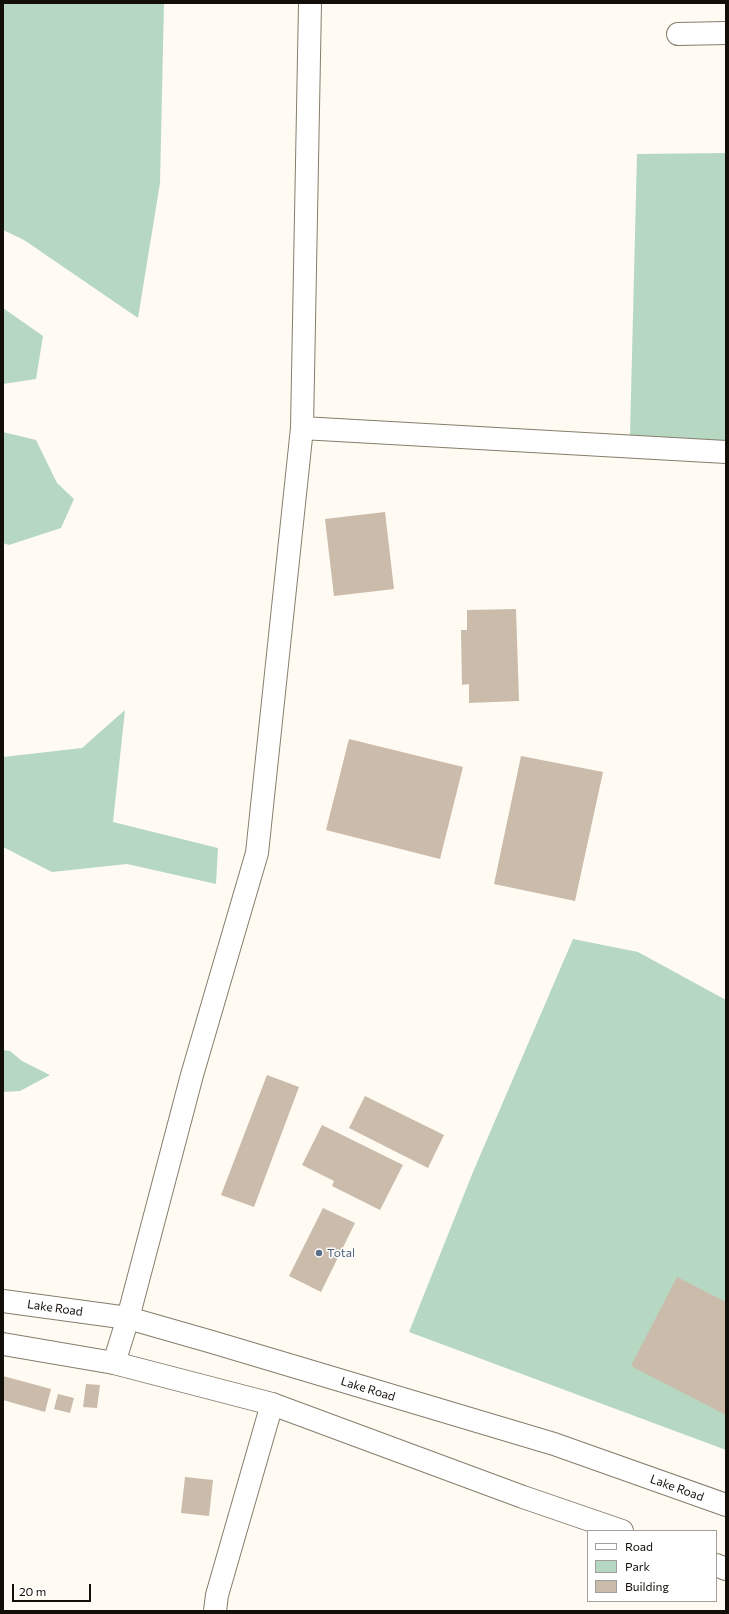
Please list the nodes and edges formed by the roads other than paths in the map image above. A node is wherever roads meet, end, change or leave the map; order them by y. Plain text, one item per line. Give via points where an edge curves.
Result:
1 (310, 3) edge
2 (726, 33) edge
3 (678, 34) dead end
4 (302, 428) junction
5 (726, 452) edge
6 (3, 1301) edge
7 (128, 1318) junction
8 (3, 1344) edge
9 (114, 1363) junction
10 (272, 1404) junction
11 (726, 1505) edge
12 (619, 1530) edge
13 (215, 1611) edge

1 - 4 street
2 - 3 street
4 - 5 street
4 - 7 street via 257,853 192,1075
6 - 7 street, Lake Road
7 - 9 street
7 - 11 street, Lake Road via 554,1444
8 - 9 street
9 - 10 street
10 - 12 street
10 - 13 street via 217,1595

